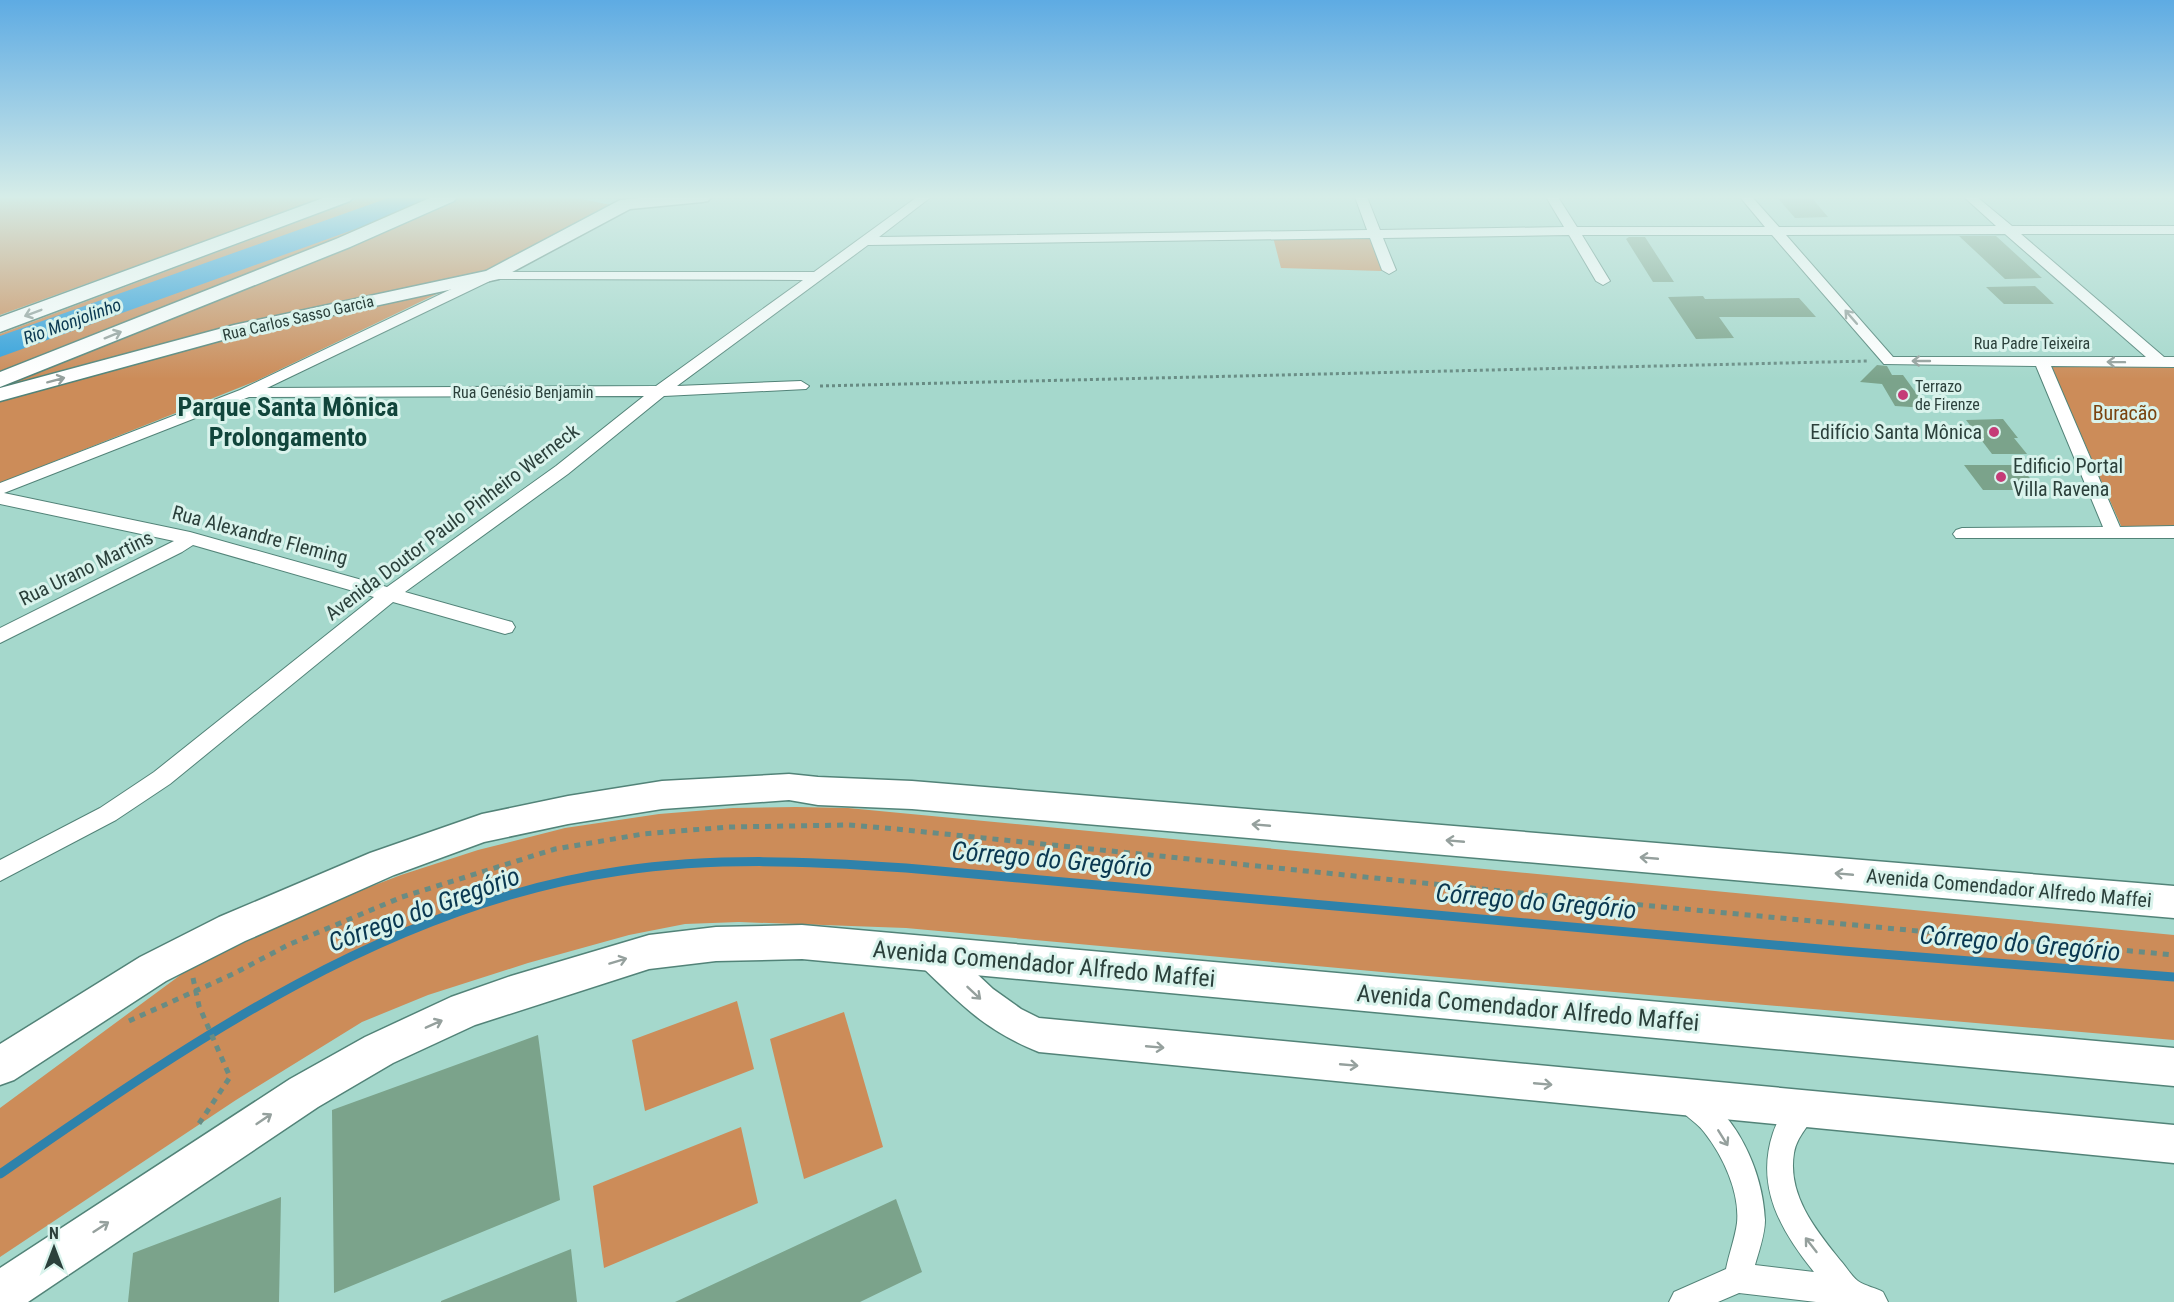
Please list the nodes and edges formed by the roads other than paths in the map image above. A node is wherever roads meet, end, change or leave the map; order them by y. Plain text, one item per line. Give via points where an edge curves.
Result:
1 (180, 258) edge
2 (306, 258) edge
3 (524, 258) edge
4 (841, 258) edge
5 (1384, 258) edge
6 (1589, 258) edge
7 (1801, 258) edge
8 (2043, 258) edge
9 (1389, 270) dead end
10 (492, 275) junction
11 (817, 276) junction
12 (1603, 281) dead end
13 (0, 325) edge
14 (2042, 361) junction
15 (2167, 362) edge
16 (0, 380) edge
17 (801, 386) road end
18 (660, 391) junction
19 (246, 393) junction
20 (0, 395) edge
21 (0, 489) edge
22 (0, 498) edge
23 (2174, 532) edge
24 (2114, 533) junction
25 (1962, 534) dead end
26 (190, 538) junction
27 (390, 594) junction
28 (505, 627) dead end
29 (0, 636) edge
30 (0, 871) edge
31 (2174, 902) edge
32 (931, 953) junction
33 (0, 1066) edge
34 (2174, 1067) edge
35 (1682, 1097) junction
36 (1804, 1109) junction
37 (2174, 1144) edge
38 (1737, 1278) junction
39 (0, 1294) edge
40 (1860, 1296) edge
41 (1684, 1302) edge

1 -> 13 main road
16 -> 2 main road
3 - 10 main road
4 - 11 street, Avenida Doutor Paulo Pinheiro Werneck
5 - 9 street
6 - 12 street
14 -> 7 street, Rua Padre Teixeira via 1889,361
8 - 15 street
10 - 11 street, Rua Carlos Sasso Garcia
10 - 19 street
20 -> 10 main road, Rua Carlos Sasso Garcia via 234,331
11 - 18 street, Avenida Doutor Paulo Pinheiro Werneck
15 -> 14 street, Rua Padre Teixeira
14 - 24 street
17 - 18 street, Rua Genésio Benjamin
18 - 19 street, Rua Genésio Benjamin
18 - 27 street, Avenida Doutor Paulo Pinheiro Werneck via 562,470
19 - 21 street
22 - 26 street, Rua Alexandre Fleming
23 - 24 street
24 - 25 street
26 - 27 street, Rua Alexandre Fleming
26 - 29 street, Rua Urano Martins via 176,549
27 - 28 street, Rua Alexandre Fleming
27 - 30 street, Avenida Doutor Paulo Pinheiro Werneck via 162,778 108,814
31 -> 33 main road, Avenida Comendador Alfredo Maffei via 912,795 789,787 685,794 568,810 482,828 382,864 232,929 153,969
32 - 34 main road, Avenida Comendador Alfredo Maffei
32 -> 35 main road via 1002,1019 1039,1035
39 -> 32 main road, Avenida Comendador Alfredo Maffei via 304,1093 379,1050 465,1010 649,952 716,944 802,942
35 - 36 main road
35 -> 38 street via 1713,1121 1746,1182 1751,1222
36 - 37 main road
40 -> 36 street via 1796,1226 1780,1186 1780,1157 1788,1130
38 - 40 street
38 - 41 street

